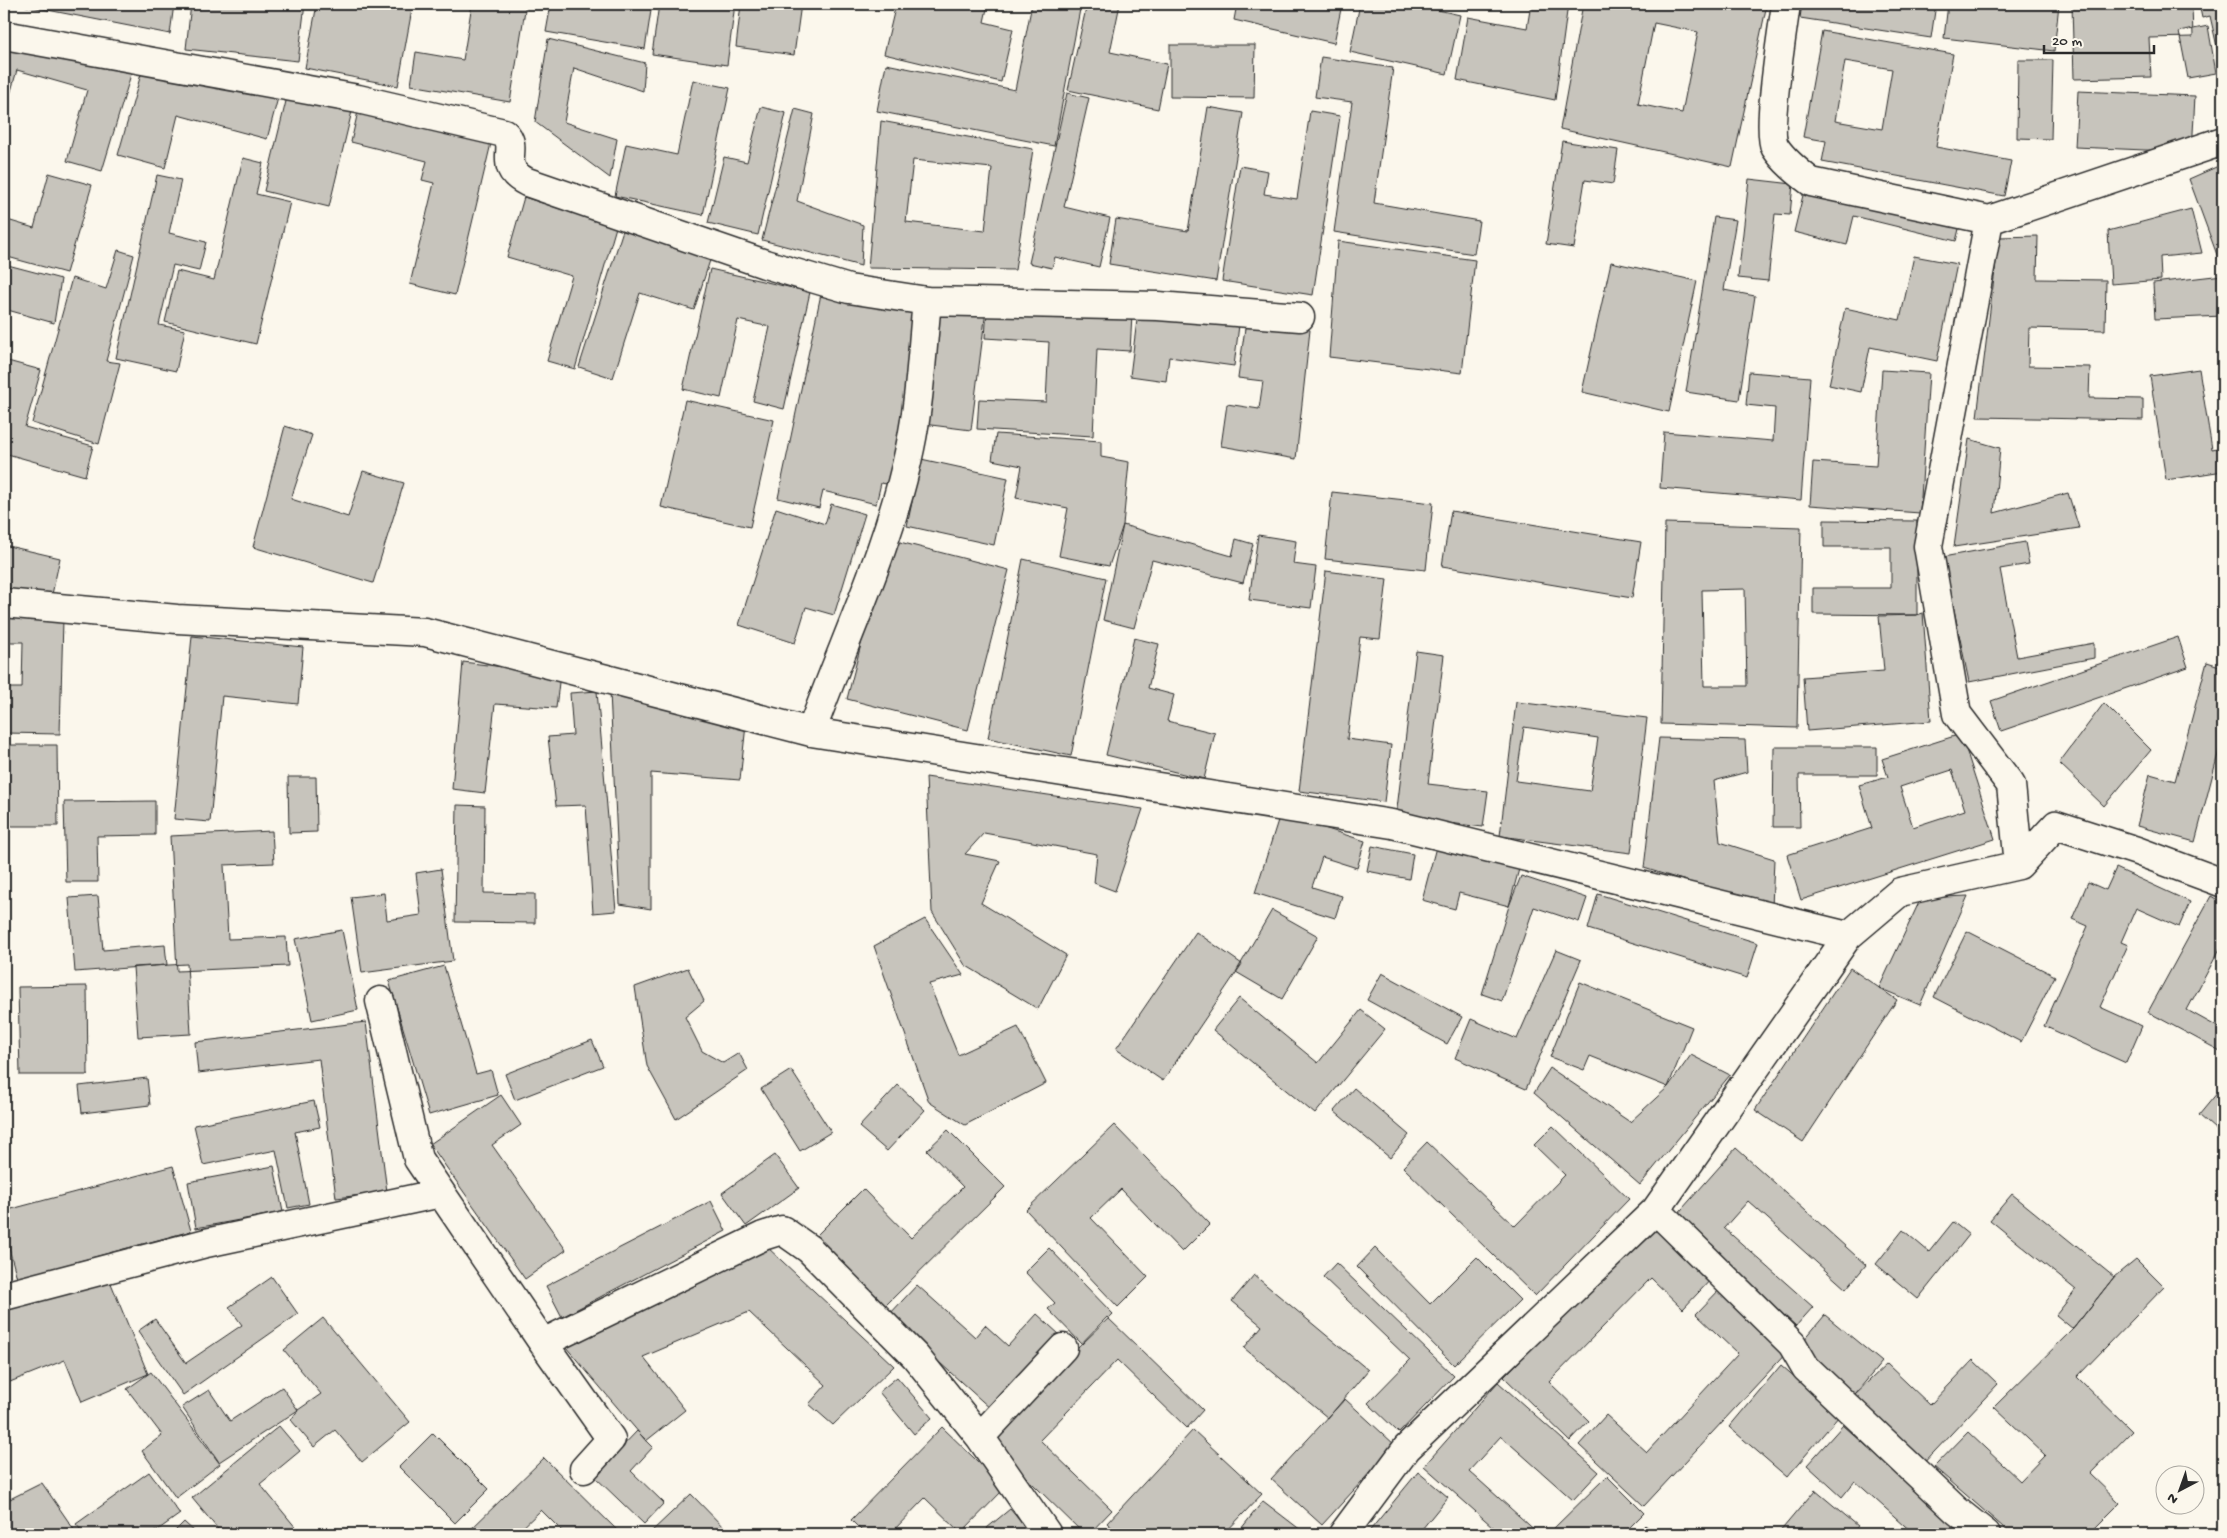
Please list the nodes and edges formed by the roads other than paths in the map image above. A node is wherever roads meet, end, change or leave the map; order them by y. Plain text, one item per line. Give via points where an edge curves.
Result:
1 (1786, 4) edge
2 (4, 35) edge
3 (2223, 141) edge
4 (1989, 220) junction
5 (927, 301) junction
6 (1300, 317) dead end
7 (4, 602) edge
8 (812, 732) junction
9 (2019, 865) junction
10 (2223, 883) edge
11 (1848, 936) junction
12 (380, 1001) dead end
13 (441, 1193) junction
14 (1656, 1210) junction
15 (4, 1296) edge
16 (543, 1343) junction
17 (1063, 1348) dead end
18 (980, 1436) junction
19 (584, 1469) dead end
20 (1047, 1534) edge
21 (1343, 1534) edge
22 (1986, 1534) edge

1 - 4 street via 1773,119 1774,145 1793,168 1811,182
2 - 5 street via 358,99 504,133 509,141 510,168 527,182 764,264 849,289
3 - 4 street
4 - 9 street via 1928,546 1957,714 2011,785
5 - 6 street via 1158,306
5 - 8 street via 910,448 890,520
7 - 8 street via 178,618 425,632
8 - 11 street via 1392,824
9 - 10 street via 2056,825
9 - 11 street via 1900,892
11 - 14 street
12 - 13 street via 418,1159
13 - 15 street via 206,1243
13 - 16 street
14 - 21 street via 1407,1448
14 - 22 street via 1792,1344 1806,1368 1956,1510
16 - 18 street via 763,1236 782,1230 809,1249 915,1356
16 - 19 street via 611,1439
17 - 18 street
18 - 20 street

